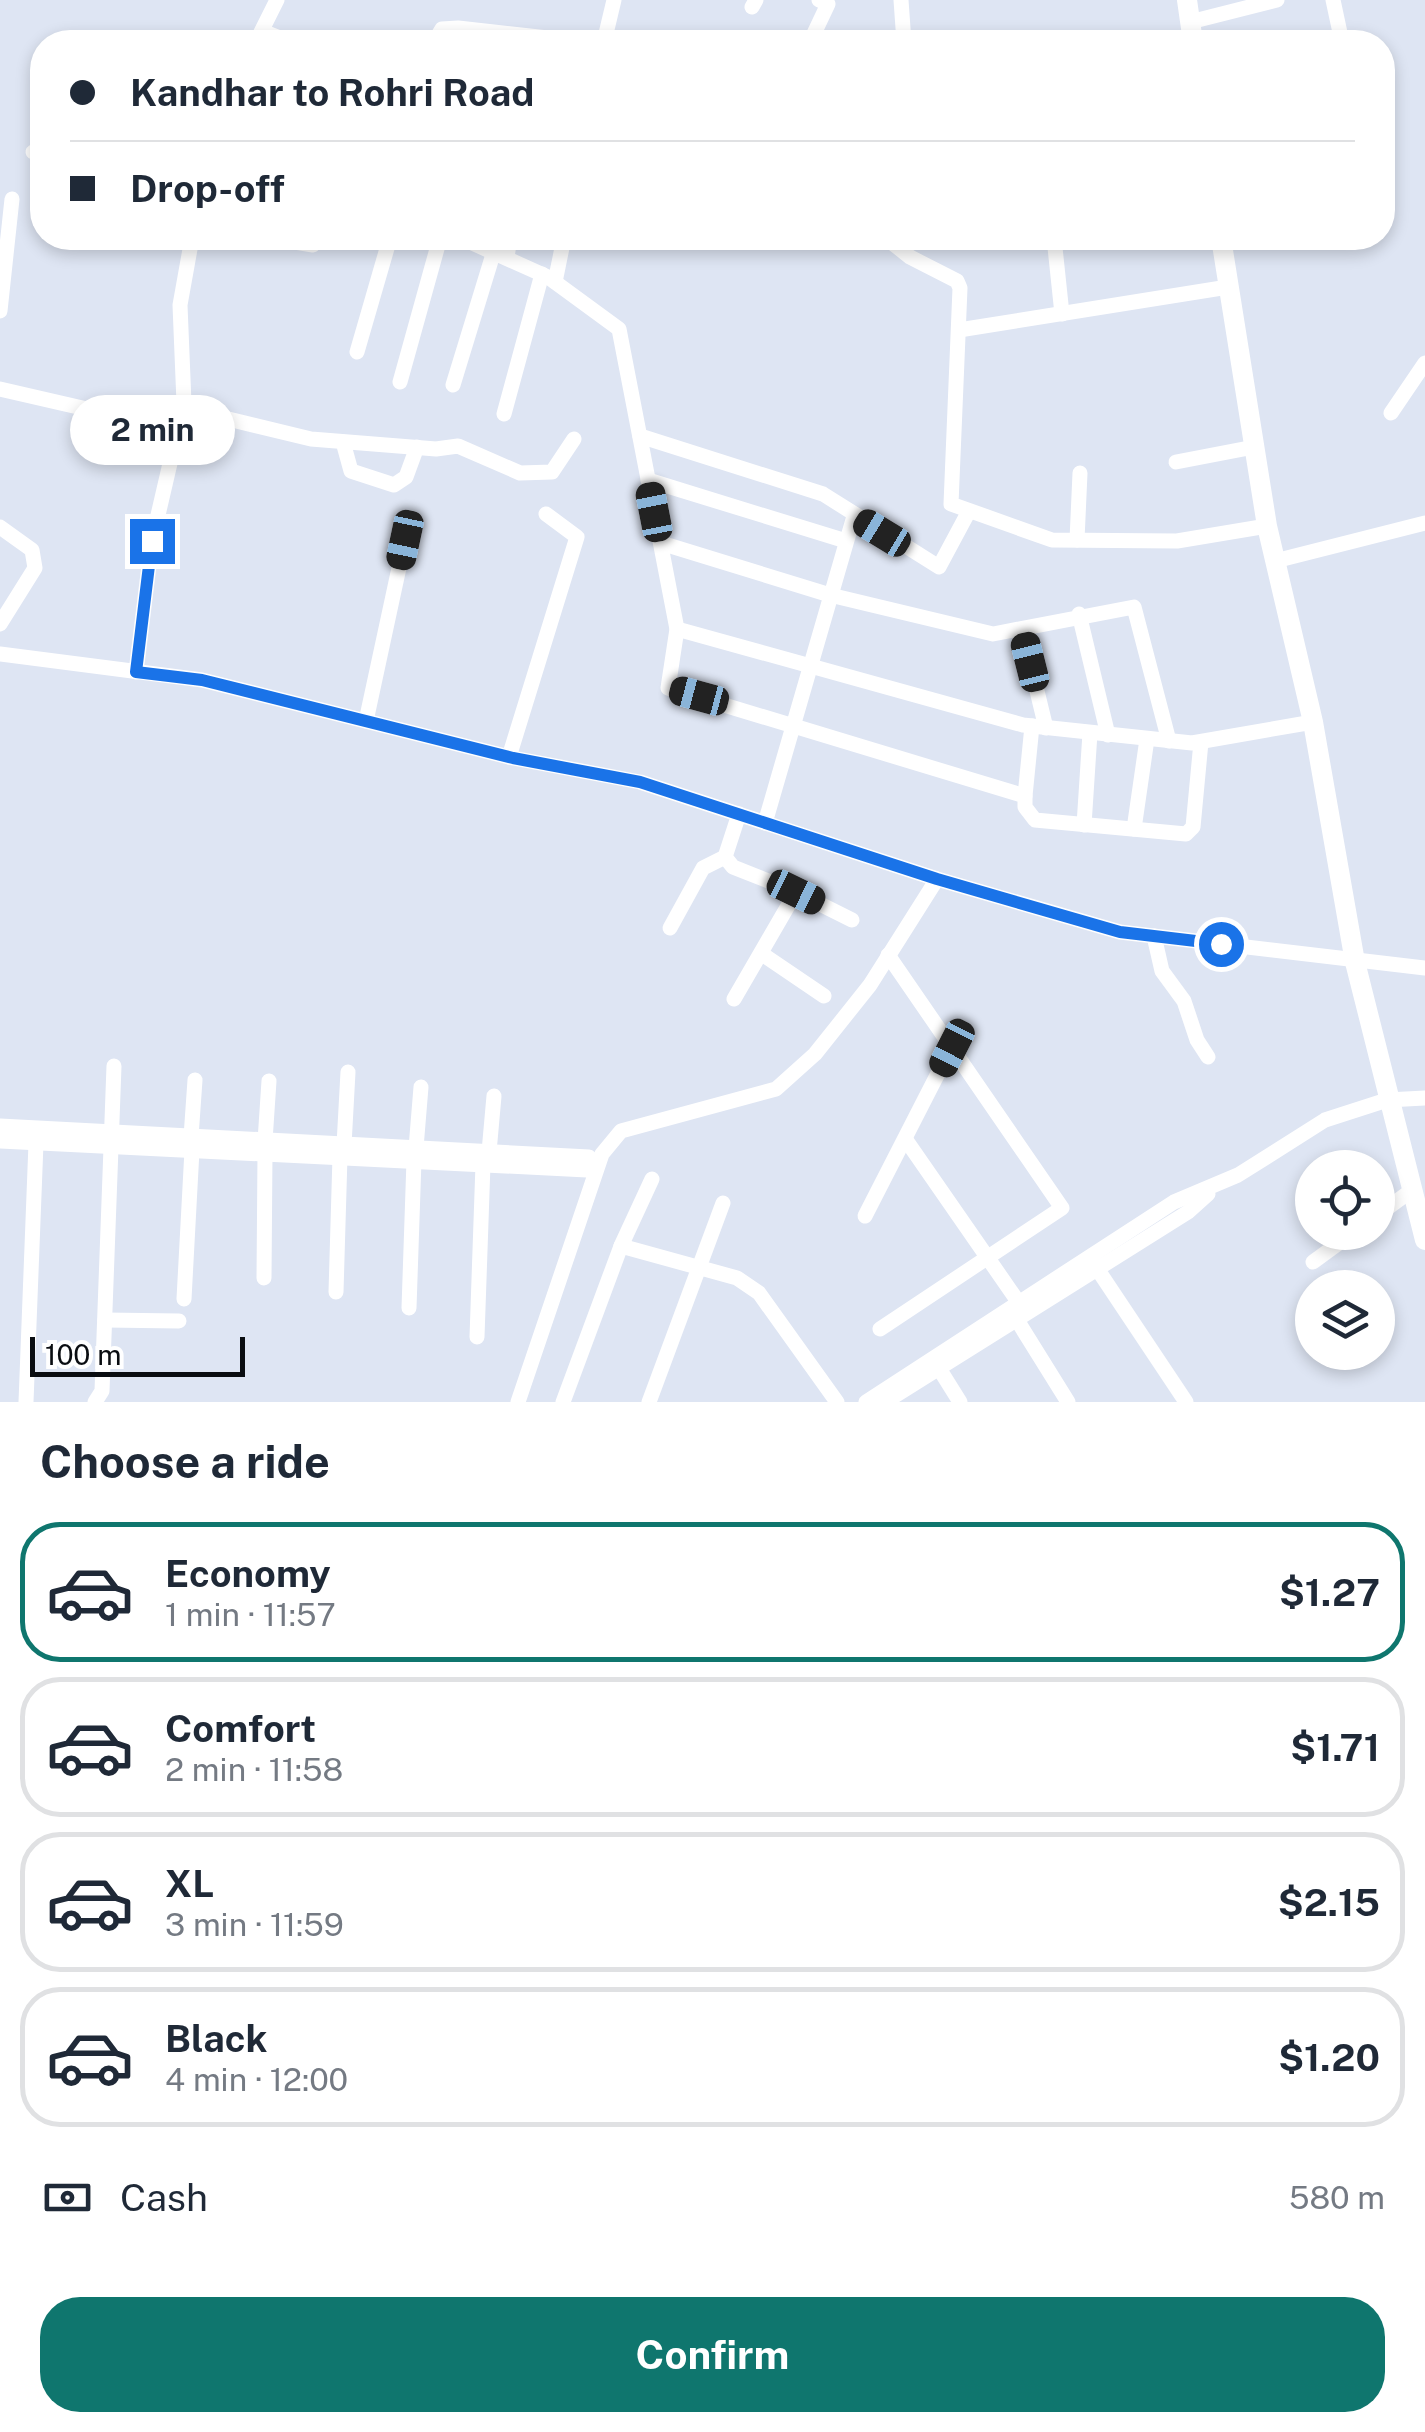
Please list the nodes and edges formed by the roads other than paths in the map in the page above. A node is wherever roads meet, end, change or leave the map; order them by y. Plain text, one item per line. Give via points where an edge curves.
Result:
1 (277, 0) edge
2 (614, 0) edge
3 (818, 0) edge
4 (901, 0) edge
5 (1187, 0) edge
6 (1277, 0) edge
7 (1333, 0) edge
8 (262, 30) edge
9 (607, 30) edge
10 (816, 30) edge
11 (903, 30) edge
12 (1191, 30) edge
13 (1196, 30) edge
14 (1339, 30) edge
15 (12, 199) dead end
16 (190, 250) edge
17 (387, 250) edge
18 (437, 250) edge
19 (490, 250) edge
20 (502, 250) edge
21 (559, 250) edge
22 (900, 250) edge
23 (1055, 250) edge
24 (1223, 250) edge
25 (500, 254) junction
26 (548, 278) junction
27 (1228, 286) junction
28 (0, 311) edge
29 (1062, 314) junction
30 (959, 330) junction
31 (357, 352) dead end
32 (1425, 363) edge
33 (400, 382) dead end
34 (453, 384) dead end
35 (0, 389) edge
36 (183, 408) junction
37 (504, 414) dead end
38 (1391, 414) dead end
39 (178, 430) junction
40 (640, 436) junction
41 (574, 439) dead end
42 (343, 442) junction
43 (416, 447) junction
44 (1254, 447) junction
45 (1176, 462) dead end
46 (1080, 473) dead end
47 (648, 480) junction
48 (968, 511) junction
49 (546, 514) dead end
50 (854, 516) junction
51 (1425, 523) edge
52 (1267, 526) junction
53 (0, 527) edge
54 (405, 540) dead end
55 (1077, 540) junction
56 (846, 541) junction
57 (661, 543) junction
58 (1275, 561) junction
59 (830, 595) junction
60 (1079, 614) junction
61 (0, 624) edge
62 (678, 629) junction
63 (1022, 629) junction
64 (0, 654) edge
65 (808, 666) junction
66 (136, 672) junction
67 (366, 721) junction
68 (792, 722) junction
69 (1313, 722) junction
70 (1039, 727) junction
71 (1090, 733) junction
72 (1108, 734) junction
73 (1147, 738) junction
74 (1169, 740) junction
75 (1201, 742) junction
76 (509, 757) junction
77 (1024, 796) junction
78 (739, 814) junction
79 (765, 822) junction
80 (1084, 824) junction
81 (1134, 829) junction
82 (725, 858) junction
83 (937, 879) junction
84 (796, 892) junction
85 (852, 920) dead end
86 (670, 928) dead end
87 (1154, 936) junction
88 (762, 954) junction
89 (888, 955) junction
90 (1355, 962) junction
91 (1425, 968) edge
92 (824, 996) dead end
93 (734, 1000) dead end
94 (952, 1048) junction
95 (1208, 1057) dead end
96 (114, 1066) dead end
97 (348, 1072) dead end
98 (195, 1080) dead end
99 (270, 1080) dead end
100 (421, 1087) dead end
101 (494, 1096) dead end
102 (1425, 1098) edge
103 (1388, 1100) junction
104 (0, 1126) edge
105 (113, 1140) junction
106 (906, 1140) junction
107 (0, 1141) edge
108 (36, 1143) junction
109 (192, 1143) junction
110 (265, 1147) junction
111 (342, 1150) junction
112 (415, 1154) junction
113 (486, 1158) junction
114 (652, 1179) dead end
115 (1412, 1190) junction
116 (1395, 1202) edge
117 (723, 1203) dead end
118 (866, 1216) dead end
119 (1425, 1240) edge
120 (621, 1246) junction
121 (1329, 1250) edge
122 (987, 1257) junction
123 (1313, 1262) dead end
124 (1093, 1263) junction
125 (699, 1268) junction
126 (264, 1278) dead end
127 (336, 1292) dead end
128 (184, 1299) dead end
129 (409, 1308) dead end
130 (1015, 1310) junction
131 (105, 1320) junction
132 (179, 1321) dead end
133 (880, 1329) dead end
134 (477, 1338) dead end
135 (936, 1363) junction
136 (26, 1402) edge
137 (95, 1402) edge
138 (518, 1402) edge
139 (564, 1402) edge
140 (650, 1402) edge
141 (837, 1402) edge
142 (866, 1402) edge
143 (885, 1402) edge
144 (960, 1402) edge
145 (1068, 1402) edge
146 (1186, 1402) edge

1 - 8 street
2 - 9 street
3 - 10 street via 828,4
4 - 11 street
5 - 12 main road
6 - 13 street
7 - 14 street
15 - 28 street
16 - 36 street via 180,305
17 - 31 street
18 - 33 street
19 - 25 street
20 - 25 street
21 - 26 street
22 - 30 street via 957,281
23 - 29 street
24 - 27 main road
25 - 26 street
25 - 34 street
26 - 37 street
26 - 40 street via 619,330
27 - 29 street
27 - 44 main road
29 - 30 street
30 - 48 street via 951,504
32 - 38 street
35 - 39 street
36 - 39 street
36 - 42 street
39 - 66 street via 152,541
40 - 47 street
40 - 50 street via 823,494
41 - 43 street via 557,467 545,473 520,472 458,446
42 - 43 street
42 - 43 street via 351,471 394,485 406,477
44 - 45 street
44 - 52 main road
46 - 55 street
47 - 56 street
47 - 57 street
48 - 50 street via 939,566
48 - 55 street via 1052,540
49 - 76 street via 576,537
50 - 56 street
51 - 58 street
52 - 55 street via 1177,541
52 - 58 main road
53 - 61 street via 32,550 35,568
54 - 67 street
56 - 59 street
57 - 59 street
57 - 62 street
58 - 69 main road
59 - 63 street via 994,634
59 - 65 street
60 - 63 street
60 - 72 street
60 - 74 street via 1134,607
62 - 65 street
62 - 68 street via 668,688
63 - 70 street
64 - 66 street
65 - 68 street
65 - 70 street
66 - 67 street via 202,680
67 - 76 street
68 - 77 street
68 - 79 street
69 - 75 street
69 - 90 main road
70 - 71 street
70 - 77 street
71 - 72 street
71 - 80 street
72 - 73 street
73 - 74 street
73 - 81 street
74 - 75 street
75 - 81 street via 1190,832
76 - 78 street via 640,782
77 - 80 street via 1036,820
78 - 79 street
78 - 82 street
79 - 83 street
80 - 81 street
82 - 84 street
82 - 86 street via 703,868
83 - 87 street
83 - 89 street
84 - 85 street
84 - 88 street
87 - 90 street
87 - 95 street via 1162,972 1184,1000
88 - 92 street
88 - 93 street
89 - 94 street
89 - 138 street via 815,1054 776,1089 620,1131 582,1201
90 - 91 street
90 - 103 main road
94 - 106 street
94 - 122 street via 1062,1208
96 - 105 street
97 - 111 street
98 - 109 street
99 - 110 street
100 - 112 street
101 - 113 street
102 - 103 street
103 - 115 main road
103 - 124 street via 1325,1120 1218,1184 1174,1202
104 - 105 street
105 - 108 street
105 - 109 street
105 - 131 street
106 - 118 street
106 - 122 street
107 - 108 street
108 - 136 street
109 - 110 street
109 - 128 street
110 - 111 street
110 - 126 street
111 - 112 street
111 - 127 street
112 - 113 street
112 - 129 street
113 - 113 street via 589,1157 587,1170
113 - 134 street
114 - 120 street
115 - 116 street
115 - 119 main road
117 - 125 street
120 - 125 street
120 - 139 street
121 - 123 street
122 - 130 street
122 - 133 street
124 - 130 street
124 - 146 street
125 - 140 street
125 - 141 street via 737,1278 759,1293
130 - 135 street
130 - 145 street
131 - 132 street
131 - 137 street via 102,1392
135 - 142 street
135 - 143 street
135 - 144 street

